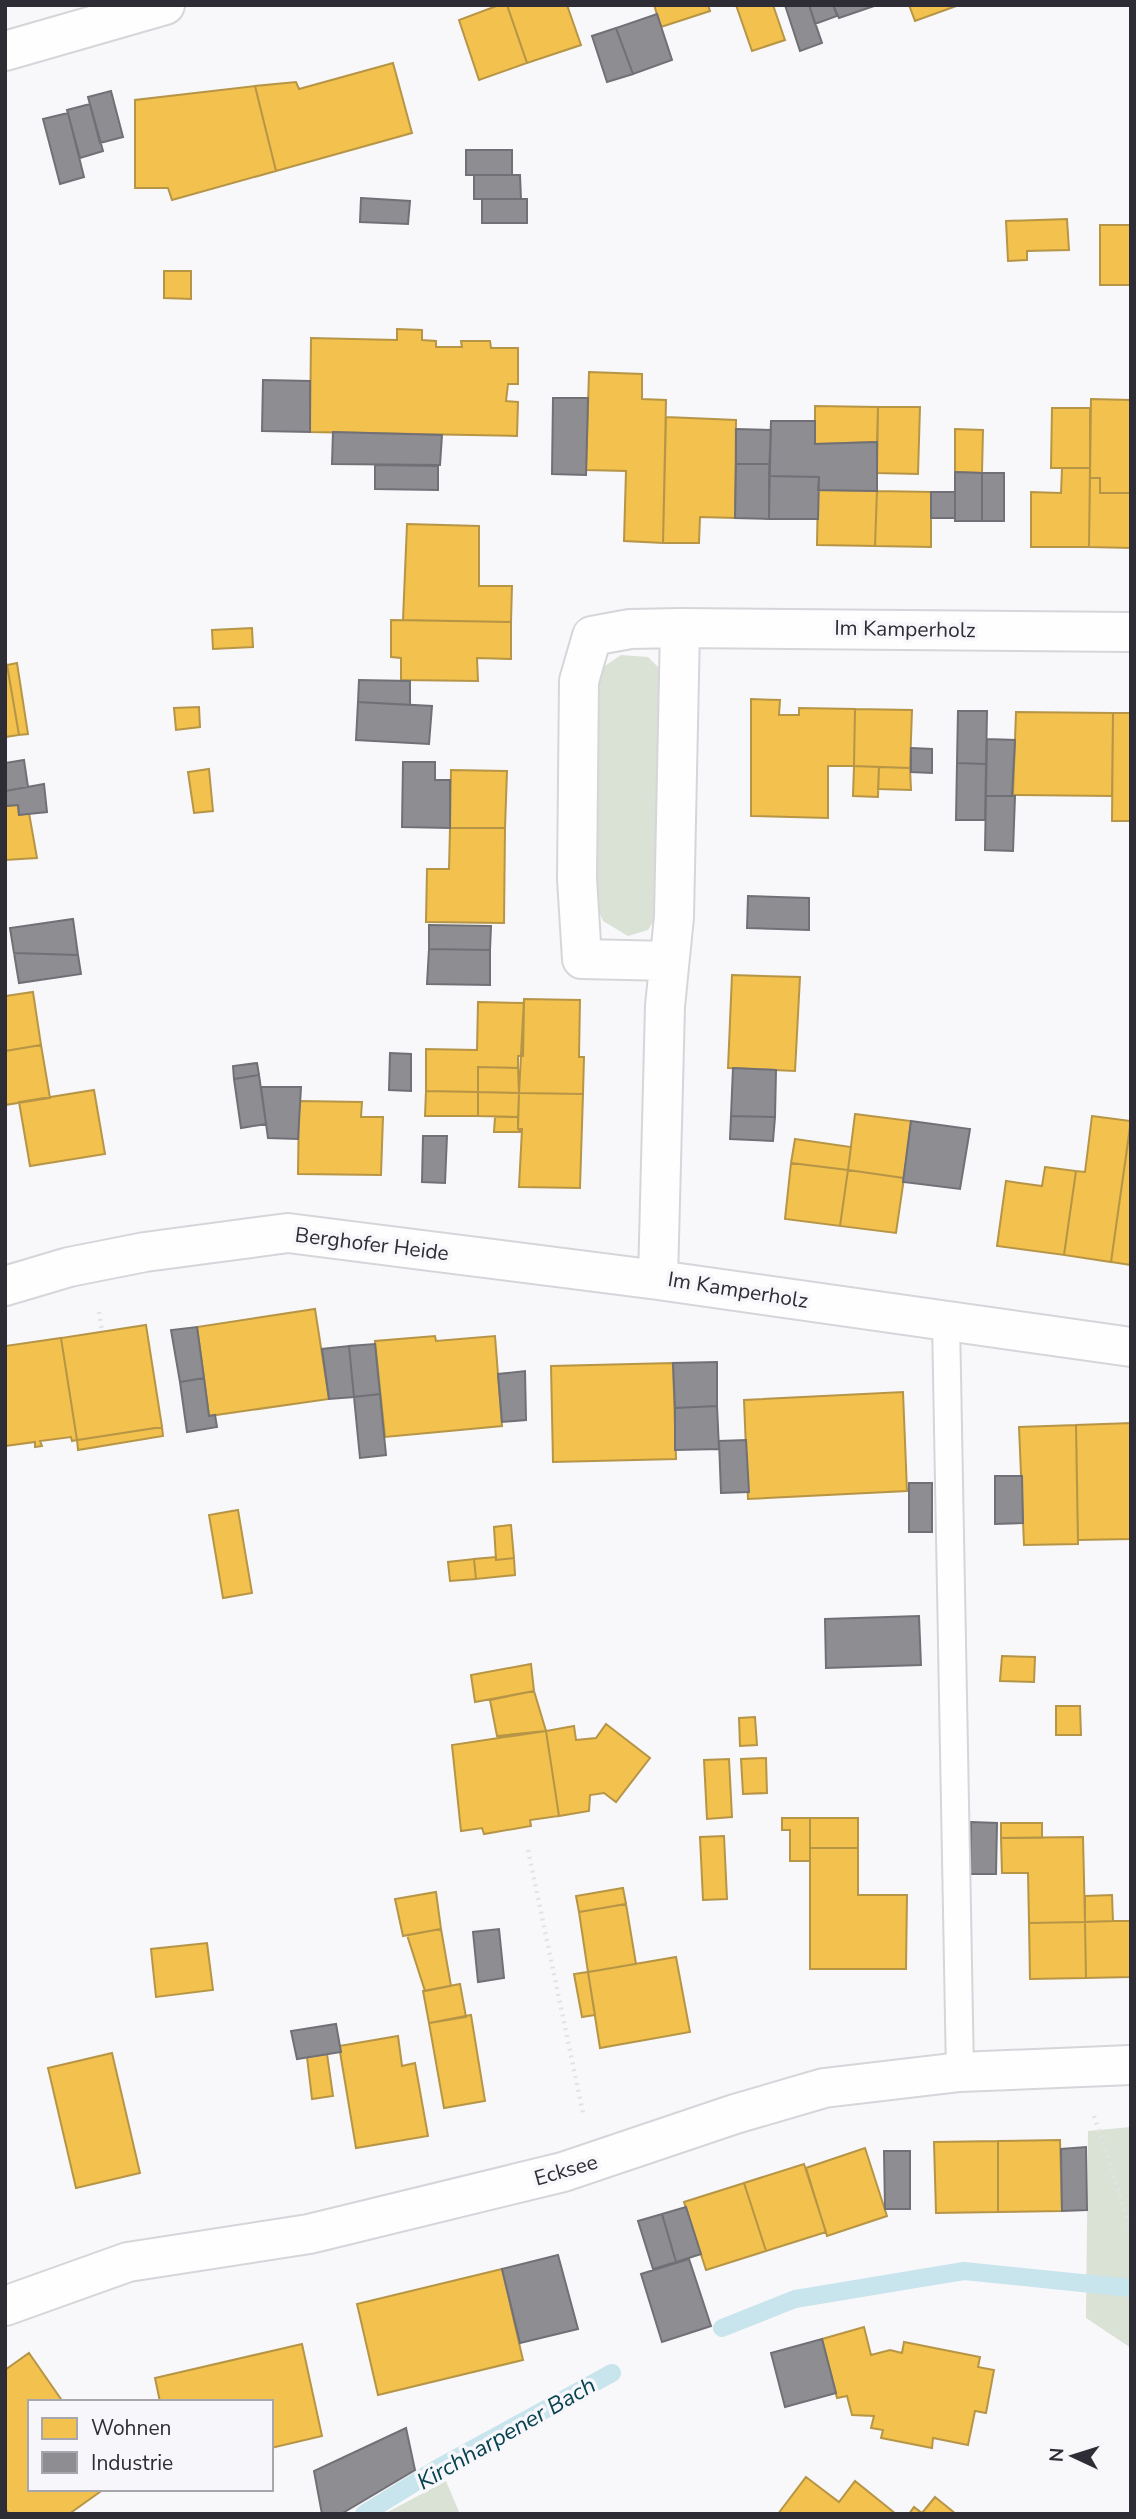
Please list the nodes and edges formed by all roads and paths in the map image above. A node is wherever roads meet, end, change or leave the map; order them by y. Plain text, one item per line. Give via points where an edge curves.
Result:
1 (164, 5) edge
2 (5, 51) edge
3 (680, 628) junction
4 (1131, 632) edge
5 (669, 961) junction
6 (658, 1280) junction
7 (5, 1286) edge
8 (946, 1321) junction
9 (1131, 1347) edge
10 (528, 1850) dead end
11 (1131, 2064) edge
12 (1077, 2066) junction
13 (960, 2072) junction
14 (594, 2164) junction
15 (1131, 2230) edge
16 (6, 2305) edge

1 - 2 street
3 - 4 street, Im Kamperholz
3 - 5 street, Im Kamperholz via 674,917
3 - 5 street, Im Kamperholz via 630,629 592,636 579,681 577,879 582,959
5 - 6 street, Im Kamperholz
6 - 7 street, Berghofer Heide via 288,1233 132,1255 68,1267
6 - 8 street, Im Kamperholz
8 - 9 street, Im Kamperholz
8 - 13 lane
10 - 14 path
11 - 12 street, Ecksee
12 - 13 street, Ecksee
12 - 15 path
13 - 14 street, Ecksee via 824,2088 735,2113
14 - 16 street, Ecksee via 309,2234 128,2262

